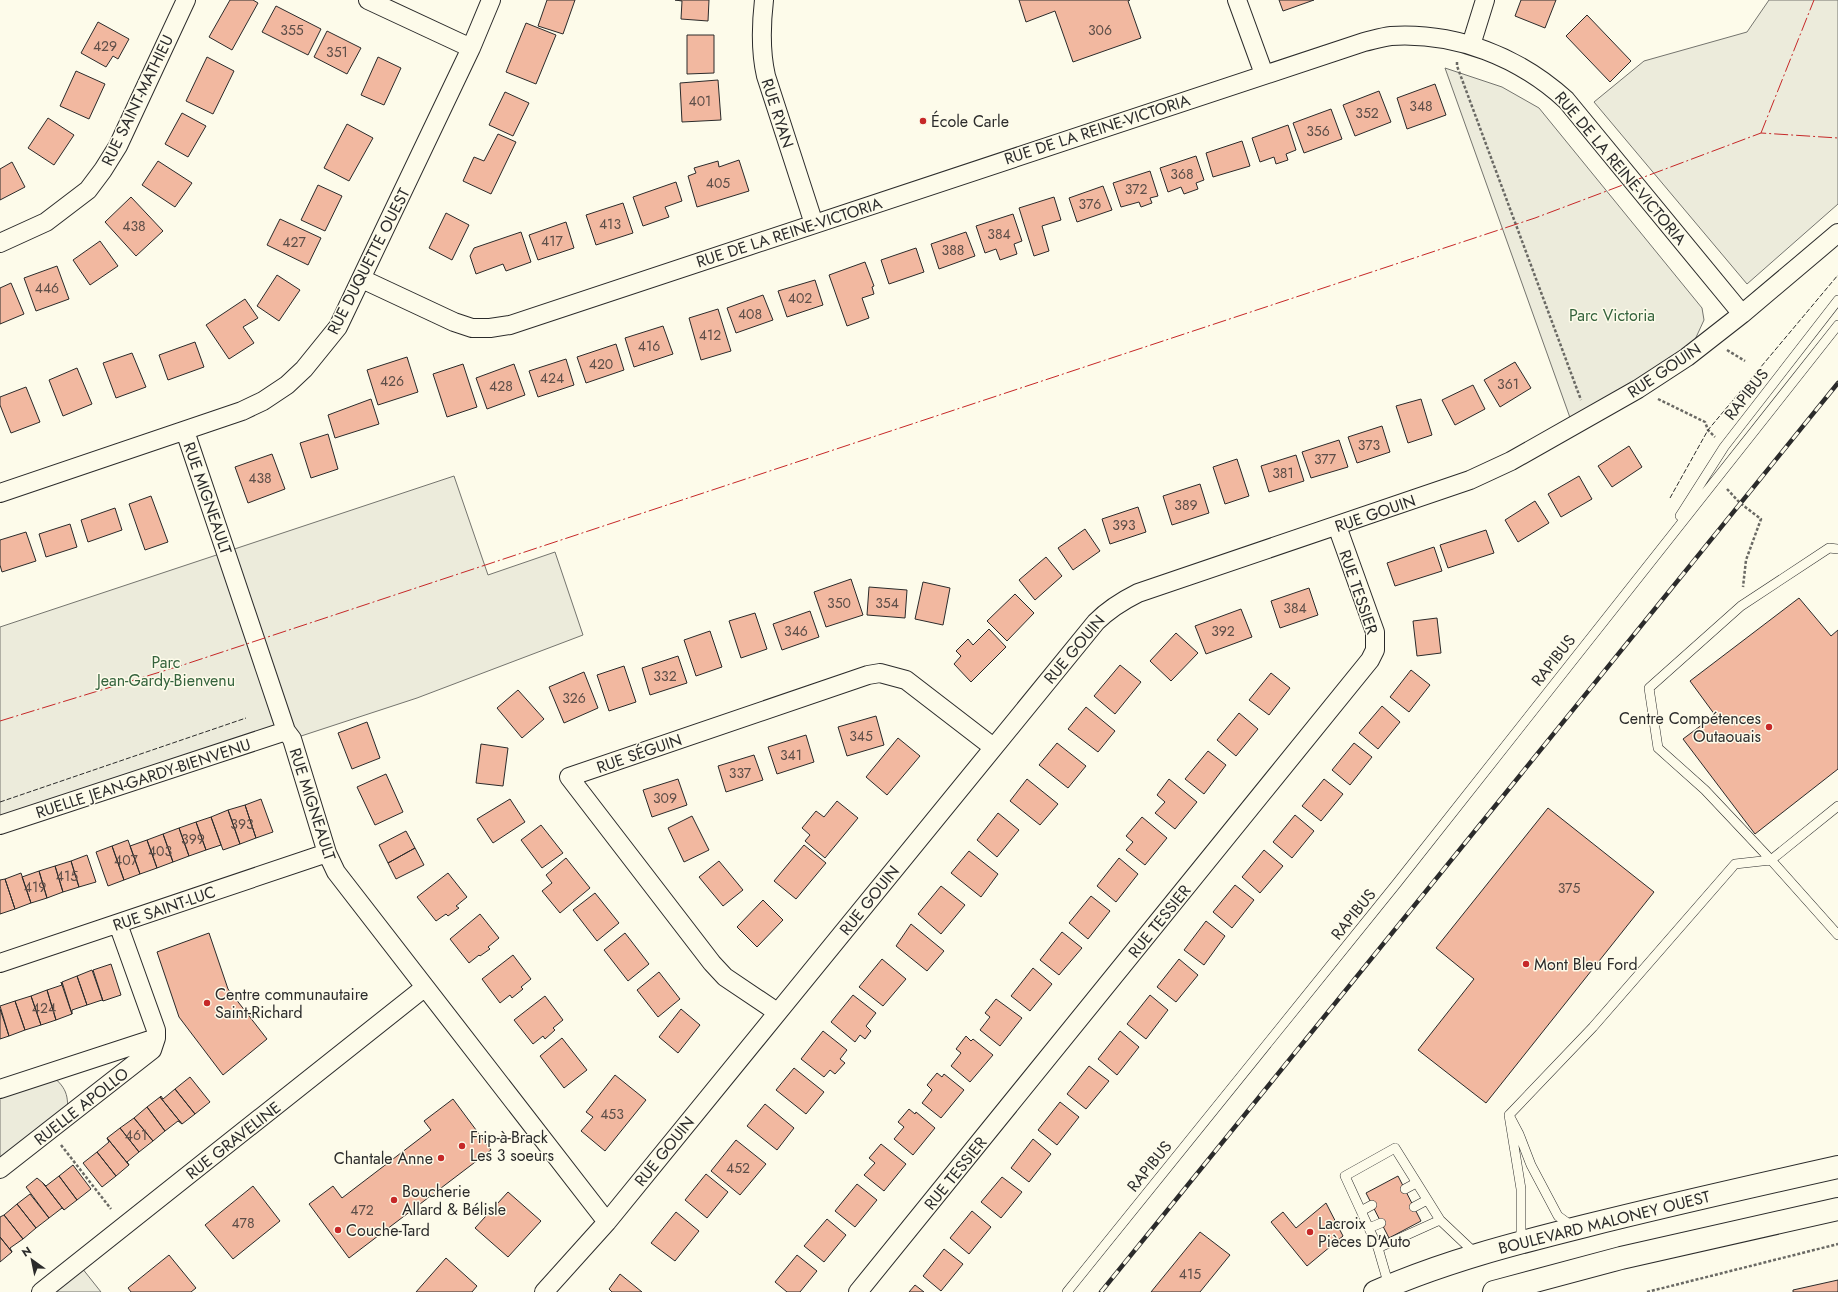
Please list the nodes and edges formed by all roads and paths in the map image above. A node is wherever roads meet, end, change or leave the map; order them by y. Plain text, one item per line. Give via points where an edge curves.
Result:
1 (186, 0) edge
2 (368, 0) edge
3 (491, 0) edge
4 (764, 0) edge
5 (1237, 0) edge
6 (1485, 0) edge
7 (1464, 44) junction
8 (472, 48) junction
9 (1264, 74) junction
10 (814, 224) junction
11 (1838, 233) edge
12 (0, 243) edge
13 (362, 279) junction
14 (1838, 300) edge
15 (1742, 314) junction
16 (1838, 325) edge
17 (1726, 349) dead end
18 (1745, 361) dead end
19 (1638, 389) junction
20 (1590, 417) junction
21 (186, 431) junction
22 (1724, 447) junction
23 (1722, 486) dead end
24 (0, 493) edge
25 (1337, 526) junction
26 (1838, 549) edge
27 (1658, 551) junction
28 (1741, 606) junction
29 (286, 731) junction
30 (993, 748) junction
31 (1838, 806) edge
32 (0, 825) edge
33 (327, 852) junction
34 (1771, 860) junction
35 (118, 924) junction
36 (1838, 935) edge
37 (0, 963) edge
38 (424, 988) junction
39 (777, 1012) junction
40 (156, 1038) junction
41 (0, 1089) edge
42 (1509, 1115) junction
43 (50, 1130) junction
44 (1838, 1167) edge
45 (0, 1169) edge
46 (1416, 1183) junction
47 (1405, 1189) dead end
48 (1427, 1200) junction
49 (1372, 1205) dead end
50 (1414, 1207) dead end
51 (1838, 1208) edge
52 (111, 1209) dead end
53 (1361, 1211) junction
54 (1440, 1220) junction
55 (607, 1222) junction
56 (1381, 1223) dead end
57 (1369, 1228) junction
58 (1574, 1228) junction
59 (1521, 1241) junction
60 (1838, 1244) edge
61 (1378, 1248) junction
62 (1476, 1254) junction
63 (1382, 1289) edge
64 (41, 1292) edge
65 (544, 1292) edge
66 (858, 1292) edge
67 (1066, 1292) edge
68 (1494, 1292) edge
69 (1647, 1292) edge

1 - 12 street, RUE SAINT-MATHIEU via 118,146 88,190 46,222
2 - 8 street
3 - 8 street, RUE DUQUETTE OUEST
4 - 10 street, RUE RYAN via 761,38 766,76
5 - 9 street
6 - 7 street
7 - 9 street, RUE DE LA REINE-VICTORIA via 1435,38 1390,36
7 - 15 street, RUE DE LA REINE-VICTORIA via 1512,61 1532,72 1566,100
7 - 20 path via 1457,66 1579,397
8 - 13 street, RUE DUQUETTE OUEST
9 - 10 street, RUE DE LA REINE-VICTORIA
10 - 13 street, RUE DE LA REINE-VICTORIA via 510,325 490,328 472,328 454,322
11 - 15 street, RUE GOUIN
13 - 21 street, RUE DUQUETTE OUEST via 338,327 304,369 287,385 242,411
14 - 22 lane, RAPIBUS
15 - 19 street, RUE GOUIN via 1687,357
16 - 27 lane, RAPIBUS
17 - 18 path
19 - 20 street, RUE GOUIN
19 - 22 path via 1705,422 1708,430
20 - 25 street, RUE GOUIN via 1492,471
21 - 24 street, RUE DUQUETTE OUEST
21 - 29 street, RUE MIGNEAULT
22 - 27 lane, RAPIBUS
23 - 28 path via 1761,519 1746,560
25 - 30 street, RUE GOUIN via 1138,594 1108,610
25 - 66 street, RUE TESSIER via 1375,632 1375,650 1370,660
26 - 28 lane via 1828,548
27 - 67 lane, RAPIBUS via 1397,883
28 - 34 lane via 1649,688 1658,748 1705,790
29 - 32 street, RUELLE JEAN-GARDY-BIENVENU
29 - 33 street, RUE MIGNEAULT via 292,739
30 - 39 street, RUE GOUIN
30 - 39 street, RUE SÉGUIN via 906,680 880,673 569,777 712,963 725,977
31 - 34 lane
33 - 35 street, RUE SAINT-LUC
33 - 38 street, RUE MIGNEAULT via 336,872
34 - 36 lane
34 - 42 lane via 1735,864 1593,1027
35 - 37 street, RUE SAINT-LUC
35 - 40 street via 156,1030
38 - 55 street, RUE MIGNEAULT
38 - 64 street, RUE GRAVELINE
39 - 55 street, RUE GOUIN
40 - 41 street, RUELLE APOLLO
40 - 43 street, RUELLE APOLLO via 152,1050
42 - 58 lane via 1531,1165 1558,1216
42 - 59 lane via 1521,1189
43 - 45 street, RUELLE APOLLO
43 - 52 path
44 - 58 main road, BOULEVARD MALONEY OUEST
46 - 47 lane
46 - 48 lane
46 - 53 lane via 1395,1148 1345,1176
48 - 50 lane
48 - 54 lane
49 - 53 lane
51 - 68 main road via 1622,1258
53 - 57 lane
54 - 61 lane
54 - 62 lane
55 - 65 street, RUE GOUIN
56 - 57 lane
57 - 61 lane
58 - 59 main road, BOULEVARD MALONEY OUEST
59 - 62 main road, BOULEVARD MALONEY OUEST
60 - 69 path
61 - 63 lane
62 - 63 main road, BOULEVARD MALONEY OUEST

